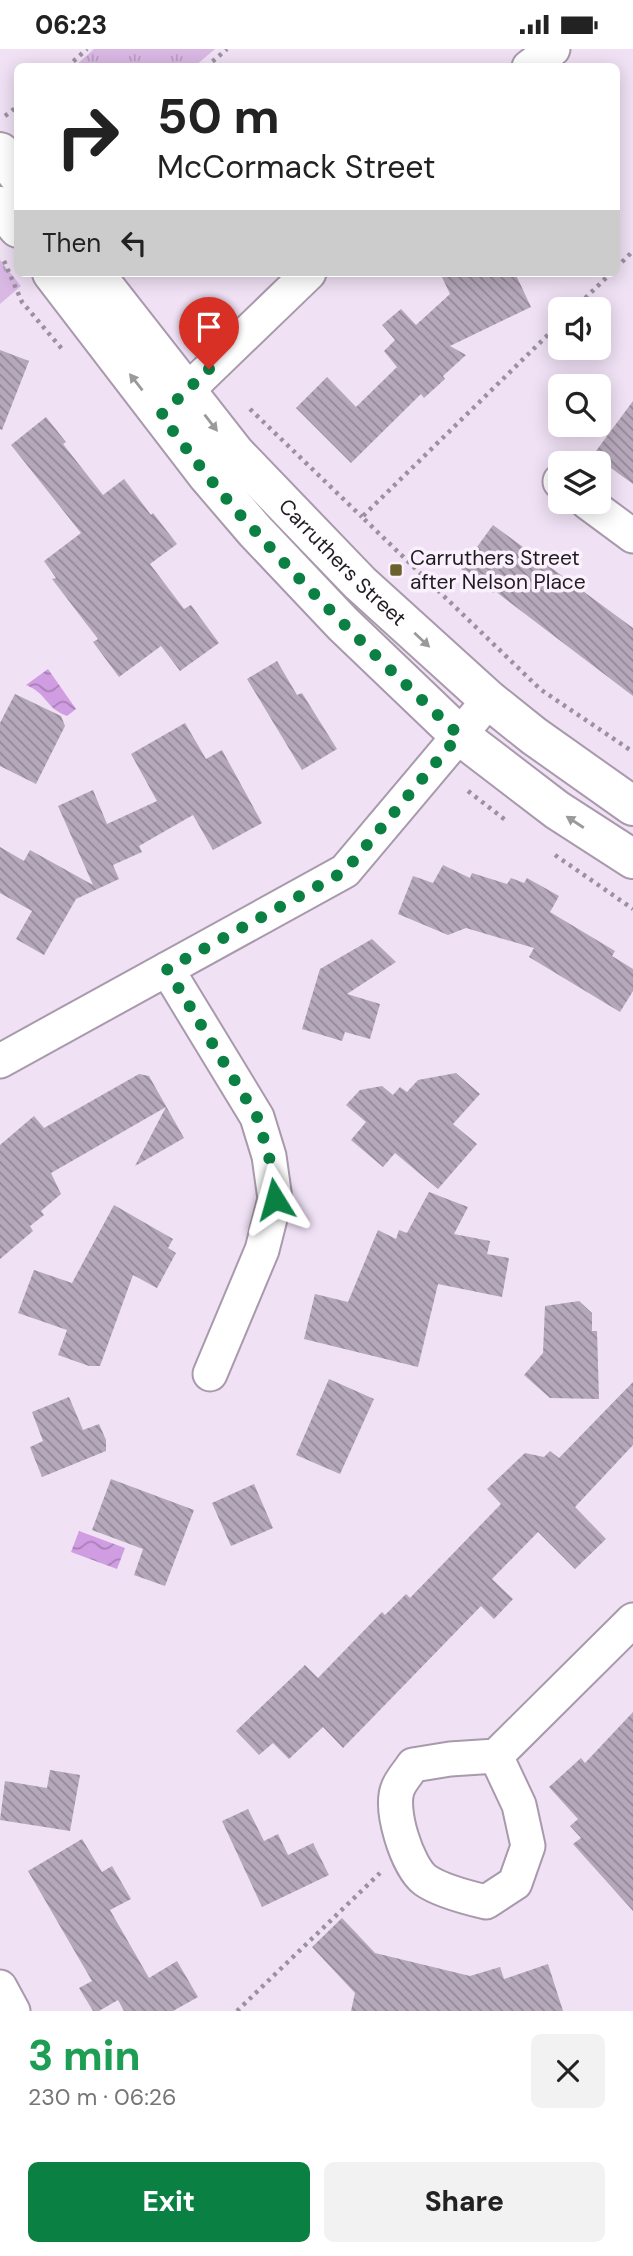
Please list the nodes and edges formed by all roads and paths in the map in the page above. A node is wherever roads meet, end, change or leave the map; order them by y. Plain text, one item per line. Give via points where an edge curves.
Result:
1 (87, 49) edge
2 (227, 49) edge
3 (553, 49) edge
4 (71, 63) edge
5 (211, 63) edge
6 (534, 63) edge
7 (14, 113) edge
8 (2, 134) edge
9 (14, 164) edge
10 (0, 206) edge
11 (14, 224) edge
12 (633, 251) edge
13 (620, 264) edge
14 (56, 277) edge
15 (96, 277) edge
16 (305, 277) edge
17 (607, 277) edge
18 (586, 297) edge
19 (548, 335) edge
20 (173, 403) junction
21 (247, 406) dead end
22 (603, 514) edge
23 (362, 517) junction
24 (633, 536) edge
25 (489, 700) junction
26 (459, 735) junction
27 (633, 752) edge
28 (633, 806) edge
29 (633, 859) edge
30 (167, 969) junction
31 (2, 1056) edge
32 (210, 1374) dead end
33 (633, 1620) edge
34 (495, 1756) junction
35 (404, 1850) junction
36 (0, 1987) edge
37 (13, 2011) edge
38 (237, 2011) edge

1 - 4 path
2 - 5 path
3 - 6 street
7 - 8 path
8 - 9 main road
10 - 11 main road
12 - 13 path
20 -> 14 main road, Carruthers Street
15 - 20 main road, Carruthers Street
16 - 20 street
17 - 18 path
19 - 23 path
20 -> 25 main road, Carruthers Street via 235,453 360,583
20 - 26 main road, Carruthers Street via 207,475 255,531 352,633
21 - 23 path
22 - 24 street
23 - 27 path via 540,689
25 - 26 street
25 - 28 main road, Carruthers Street
29 -> 26 main road, Carruthers Street via 557,810
26 - 30 street via 345,871
30 - 31 street
30 - 32 street via 257,1117 275,1199 262,1249
33 - 34 street
34 - 35 street via 412,1765 396,1790
34 - 35 street via 519,1805 528,1846 515,1883 486,1902 457,1894 424,1879
35 - 38 path
36 - 37 street

